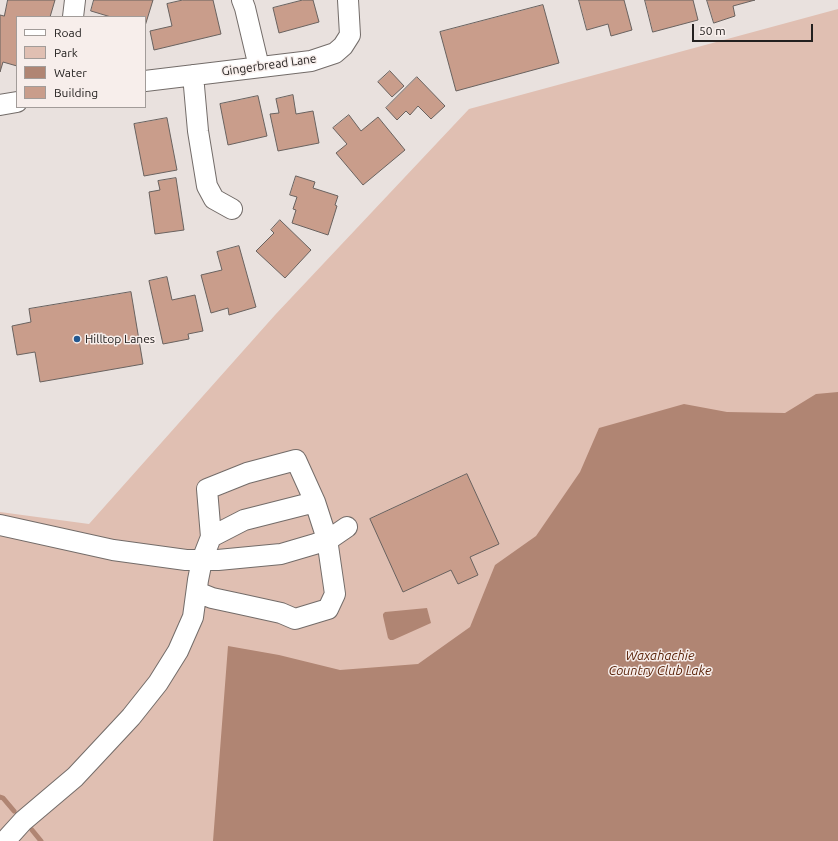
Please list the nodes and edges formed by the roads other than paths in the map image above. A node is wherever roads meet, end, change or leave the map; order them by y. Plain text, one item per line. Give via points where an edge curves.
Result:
1 (75, 0) edge
2 (242, 0) edge
3 (348, 0) edge
4 (73, 16) edge
5 (259, 67) junction
6 (193, 75) junction
7 (146, 81) edge
8 (16, 102) edge
9 (0, 105) edge
10 (232, 208) dead end
11 (315, 502) junction
12 (0, 525) edge
13 (347, 527) dead end
14 (211, 537) junction
15 (327, 539) junction
16 (202, 560) junction
17 (196, 592) junction
18 (5, 841) edge

1 - 4 street
2 - 5 street
3 - 5 street, Gingerbread Lane via 350,35 335,53 311,61
5 - 6 street, Gingerbread Lane
6 - 7 street, Gingerbread Lane
6 - 10 street via 198,131 207,186 214,199
8 - 9 street
11 - 14 street via 244,520
11 - 14 street via 296,460 247,473 207,489
11 - 15 street
12 - 16 street via 113,550
13 - 15 street
14 - 16 street
15 - 16 street via 281,554
15 - 17 street via 335,594 328,609 295,619 281,613
16 - 17 street
17 - 18 street via 193,617 178,651 158,683 131,717 75,777 23,821

